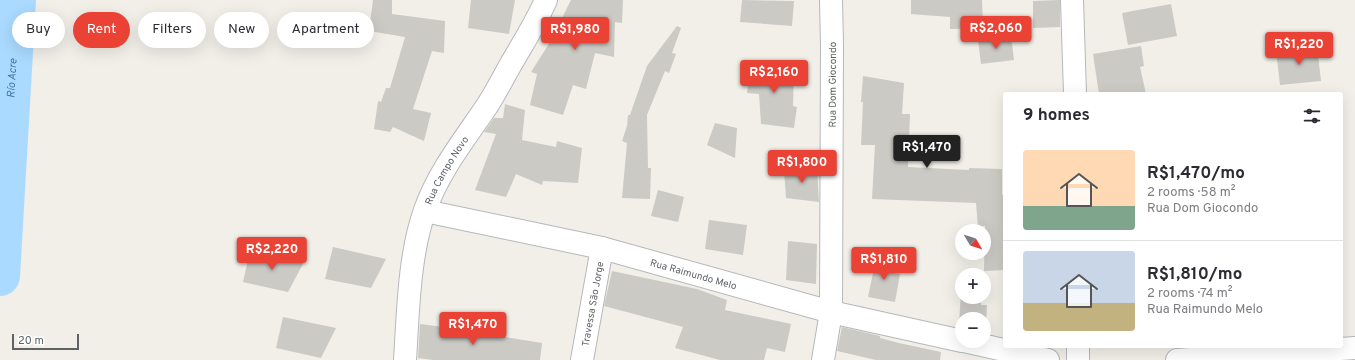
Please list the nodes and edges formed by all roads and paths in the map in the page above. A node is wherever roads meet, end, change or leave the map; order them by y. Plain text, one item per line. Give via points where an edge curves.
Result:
1 (546, 0) edge
2 (831, 0) edge
3 (1072, 0) edge
4 (1075, 92) edge
5 (425, 210) junction
6 (602, 248) junction
7 (830, 312) junction
8 (955, 339) edge
9 (991, 347) edge
10 (1078, 348) edge
11 (1355, 348) edge
12 (405, 360) edge
13 (582, 360) edge
14 (824, 360) edge
15 (1048, 360) edge
16 (1078, 360) edge
17 (1177, 360) edge

1 - 5 street, Rua Campo Novo via 487,105 441,173
2 - 7 street, Rua Dom Giocondo
3 - 4 street
5 - 6 street, Rua Raimundo Melo
5 - 12 street, Rua Campo Novo via 415,253
6 - 7 street, Rua Raimundo Melo
6 - 13 street, Travessa São Jorge
7 - 8 street, Rua Raimundo Melo
7 - 14 street, Rua Dom Giocondo
9 - 15 street, Rua Raimundo Melo
10 - 16 street
11 - 17 street

